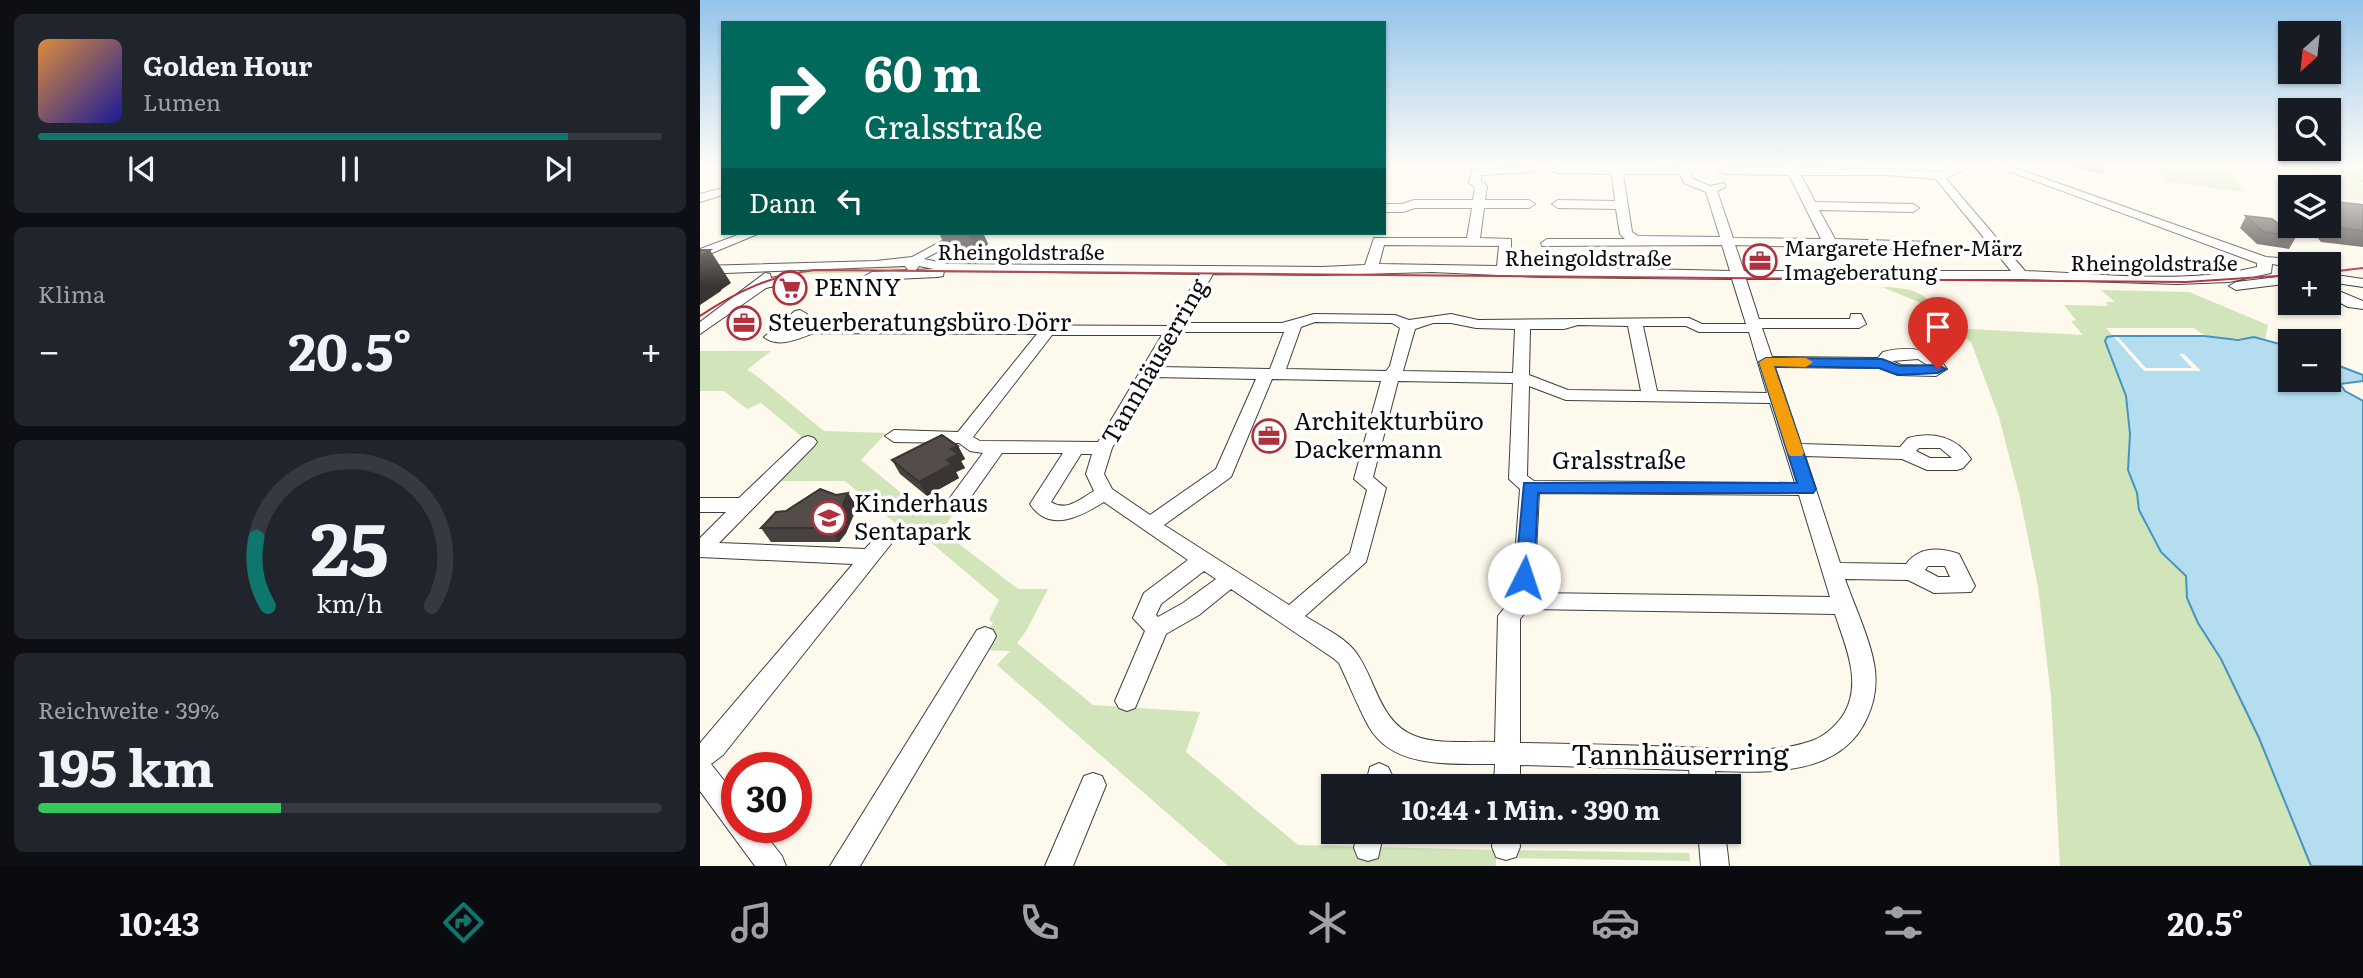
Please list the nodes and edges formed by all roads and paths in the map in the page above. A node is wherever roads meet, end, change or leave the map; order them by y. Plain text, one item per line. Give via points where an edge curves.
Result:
1 (1410, 205) edge
2 (1479, 205) edge
3 (1622, 205) edge
4 (1716, 205) edge
5 (1963, 205) edge
6 (2107, 205) edge
7 (1812, 206) joint
8 (1386, 208) edge
9 (1913, 208) dead end
10 (749, 235) edge
11 (963, 235) edge
12 (1635, 240) junction
13 (1473, 241) junction
14 (1728, 242) junction
15 (1547, 243) dead end
16 (1830, 243) junction
17 (1930, 246) dead end
18 (700, 254) edge
19 (914, 261) junction
20 (2278, 261) edge
21 (820, 265) junction
22 (2265, 265) junction
23 (1371, 267) junction
24 (1504, 269) junction
25 (700, 270) edge
26 (1206, 273) junction
27 (2278, 274) edge
28 (888, 275) junction
29 (2021, 275) junction
30 (795, 277) junction
31 (1739, 277) junction
32 (761, 278) junction
33 (2341, 280) edge
34 (2278, 282) edge
35 (2363, 283) edge
36 (2341, 297) edge
37 (2360, 306) edge
38 (800, 314) dead end
39 (1856, 317) dead end
40 (1635, 323) junction
41 (1295, 324) junction
42 (1523, 324) junction
43 (1408, 326) junction
44 (1754, 326) junction
45 (1174, 329) junction
46 (700, 330) edge
47 (1048, 330) junction
48 (1766, 362) junction
49 (1882, 363) dead end
50 (1148, 372) junction
51 (1271, 374) junction
52 (1391, 375) junction
53 (1522, 377) junction
54 (1650, 396) junction
55 (1778, 398) junction
56 (894, 436) dead end
57 (963, 438) junction
58 (808, 442) dead end
59 (997, 447) junction
60 (1075, 448) junction
61 (1103, 448) junction
62 (1796, 450) junction
63 (1905, 453) dead end
64 (1530, 487) junction
65 (1807, 489) junction
66 (1105, 493) junction
67 (956, 503) dead end
68 (700, 505) edge
69 (744, 505) junction
70 (1150, 525) junction
71 (700, 550) edge
72 (1203, 560) junction
73 (1834, 571) junction
74 (1912, 572) dead end
75 (1231, 578) junction
76 (1523, 601) junction
77 (1845, 606) junction
78 (1290, 617) junction
79 (1157, 628) junction
80 (985, 636) dead end
81 (1127, 701) dead end
82 (1505, 754) junction
83 (1701, 758) junction
84 (702, 772) edge
85 (1506, 774) edge
86 (1703, 774) edge
87 (1093, 785) dead end
88 (721, 798) edge
89 (754, 843) edge
90 (1712, 844) edge
91 (772, 866) edge
92 (844, 866) edge
93 (1059, 866) edge
94 (1715, 866) edge

1 - 8 street
2 - 13 street
3 - 12 street via 1626,234
4 - 14 street, Tannhäuserring
5 - 29 street
6 - 22 street
7 - 9 street
7 - 16 street
10 - 18 street
11 - 19 street
12 - 14 street
12 - 15 street
13 - 23 street via 1379,241
13 - 24 street via 1506,242
14 - 16 street
14 - 31 street, Tannhäuserring
16 - 17 street
19 - 21 street, Rheingoldstraße
19 - 26 street, Rheingoldstraße via 948,268
19 - 28 street, Rheingoldstraße via 910,268
20 - 22 street, Rheingoldstraße
21 - 30 street, Rheingoldstraße
21 - 32 street, Rheingoldstraße
22 - 27 street, Rheingoldstraße
22 - 29 street, Rheingoldstraße via 2229,278
23 - 24 street, Rheingoldstraße
23 - 26 street, Rheingoldstraße
24 - 31 street, Rheingoldstraße
25 - 32 street, Rheingoldstraße
26 - 28 street, Rheingoldstraße
26 - 31 street, Rheingoldstraße
26 - 45 street, Tannhäuserring
28 - 30 street, Rheingoldstraße
29 - 31 street, Rheingoldstraße
30 - 32 street, Rheingoldstraße
31 - 34 street, Rheingoldstraße via 2197,287
31 - 44 street, Tannhäuserring
32 - 46 street
33 - 35 street
36 - 37 street
38 - 47 street via 772,337 790,337 812,328
39 - 44 street via 1859,324
40 - 42 street
40 - 44 street
40 - 54 street
41 - 43 street via 1314,318 1395,319
41 - 45 street
41 - 51 street
42 - 43 street via 1423,319
42 - 53 street
43 - 52 street via 1398,367
44 - 48 street, Tannhäuserring
45 - 47 street
45 - 50 street, Tannhäuserring
47 - 57 street
48 - 49 street
48 - 55 street, Tannhäuserring
50 - 51 street
50 - 61 street, Tannhäuserring
51 - 52 street
51 - 70 street via 1224,473
52 - 53 street
52 - 78 street via 1363,479 1377,488 1359,557
53 - 54 street via 1566,395
53 - 64 street via 1518,479
54 - 55 street
55 - 62 street, Tannhäuserring
56 - 57 street
57 - 59 street via 976,447
58 - 69 street
59 - 60 street
59 - 67 street
60 - 61 street
60 - 66 street, Tannhäuserring via 1040,504 1055,514 1071,513
61 - 66 street, Tannhäuserring via 1096,474
62 - 63 street
62 - 65 street, Tannhäuserring
64 - 65 street, Gralsstraße
64 - 76 street, Gralsstraße
65 - 73 street, Tannhäuserring
66 - 70 street, Tannhäuserring
68 - 69 street
69 - 71 street
70 - 72 street, Tannhäuserring
71 - 84 street via 876,550 714,747
72 - 75 street, Tannhäuserring
72 - 79 street via 1152,599 1144,618
73 - 74 street
73 - 77 street, Tannhäuserring
75 - 78 street, Tannhäuserring
75 - 79 street
76 - 77 street
76 - 82 street via 1509,616
77 - 83 street, Tannhäuserring via 1865,682 1861,707 1847,729 1833,742 1803,755
78 - 82 street, Tannhäuserring via 1347,657 1380,722 1399,740 1423,750
79 - 81 street
80 - 92 street
82 - 83 street, Tannhäuserring
82 - 85 street
83 - 86 street
84 - 88 street
87 - 93 street
89 - 91 street
90 - 94 street

